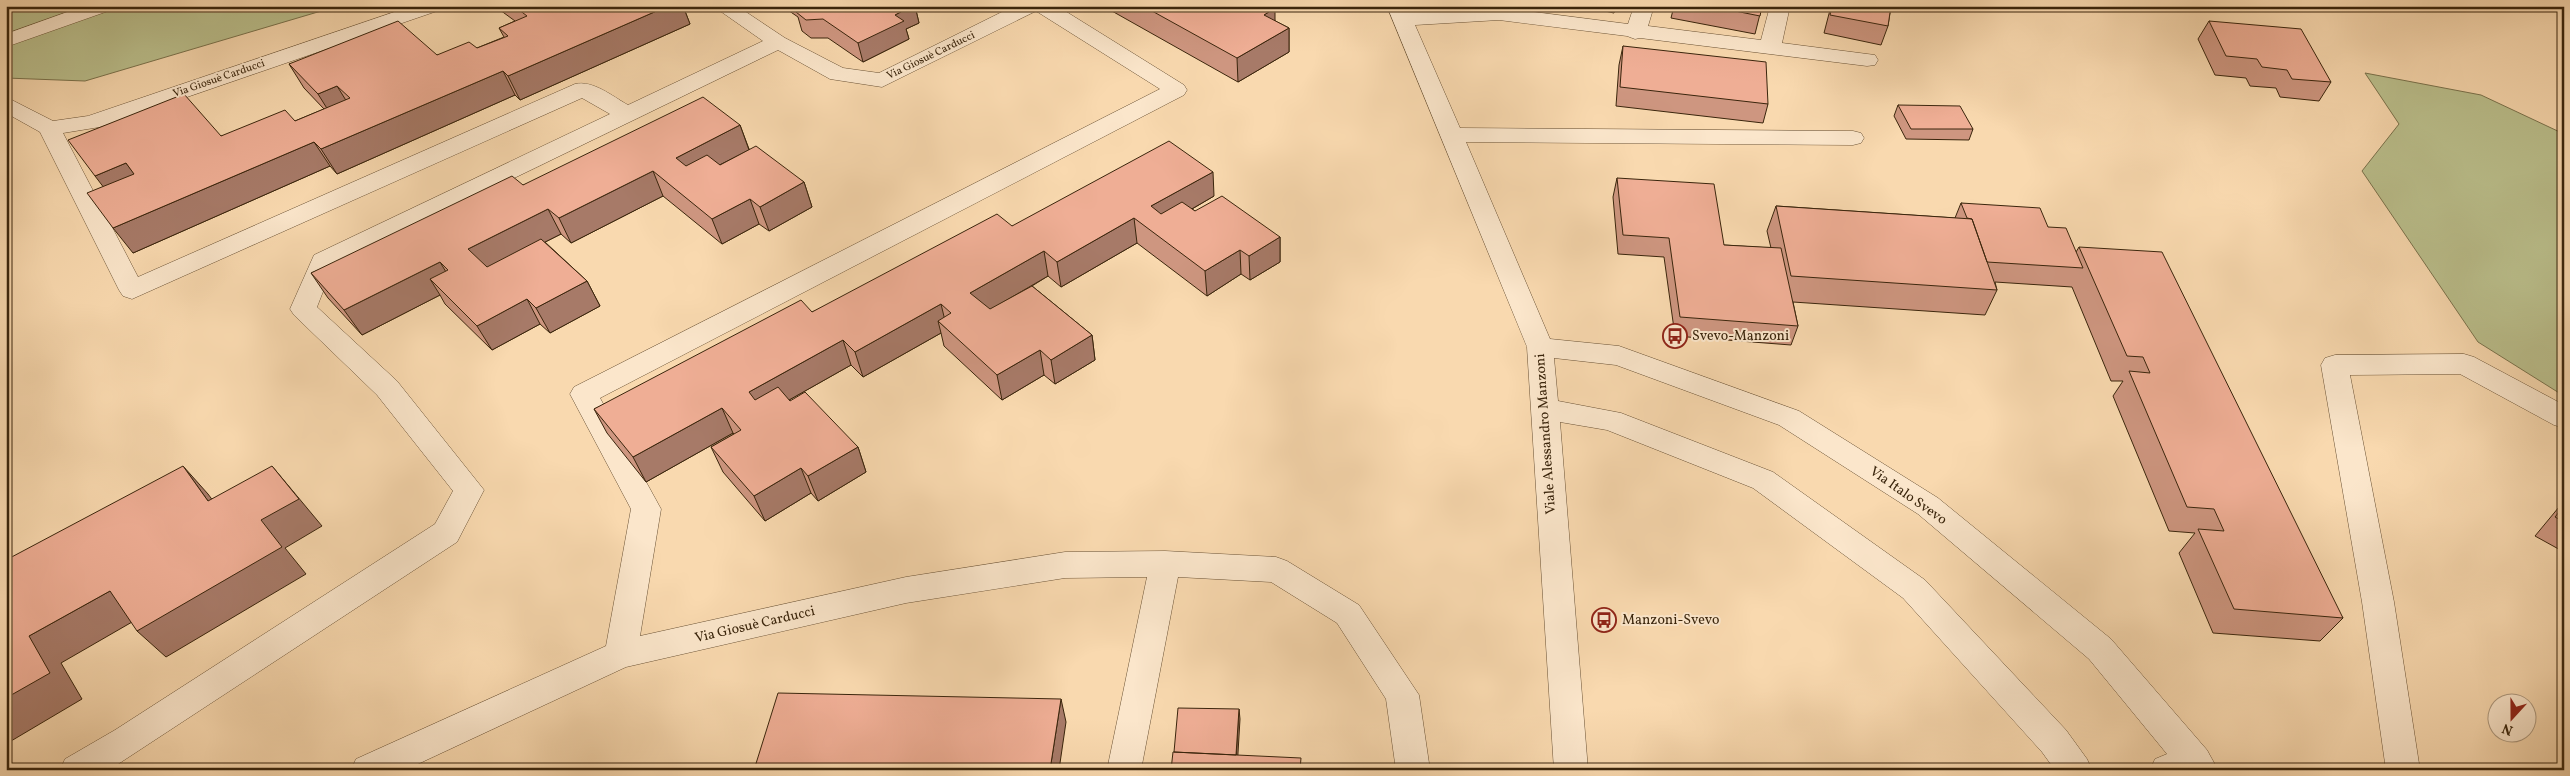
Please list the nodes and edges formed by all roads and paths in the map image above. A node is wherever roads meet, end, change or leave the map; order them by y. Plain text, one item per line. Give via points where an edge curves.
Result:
1 (104, 6) edge
2 (433, 6) edge
3 (723, 6) edge
4 (1031, 6) edge
5 (1042, 6) edge
6 (1644, 6) edge
7 (1780, 6) edge
8 (1498, 9) edge
9 (1400, 12) edge
10 (1635, 33) junction
11 (6, 41) edge
12 (778, 42) junction
13 (1770, 48) junction
14 (1867, 60) dead end
15 (6, 104) edge
16 (627, 114) junction
17 (49, 128) junction
18 (1451, 135) junction
19 (1853, 138) dead end
20 (1540, 347) junction
21 (1543, 409) junction
22 (2564, 418) edge
23 (1165, 564) junction
24 (621, 654) junction
25 (2188, 767) edge
26 (77, 770) edge
27 (368, 770) edge
28 (1124, 770) edge
29 (1412, 770) edge
30 (1571, 770) edge
31 (2075, 770) edge
32 (2403, 770) edge

1 - 11 street
2 - 17 street, Via Giosuè Carducci via 92,122
3 - 12 street, Via Giosuè Carducci
4 - 12 street, Via Giosuè Carducci via 882,80 838,74
5 - 24 street via 1176,90 584,394 646,509
6 - 10 street
7 - 13 street
8 - 9 street
8 - 10 street
9 - 18 street, Viale Alessandro Manzoni
10 - 13 street
12 - 16 street
13 - 14 street
15 - 17 street
16 - 17 street via 583,89 132,290
16 - 26 street via 323,262 303,309 387,388 469,490 446,533 127,741
18 - 19 street
18 - 20 street, Viale Alessandro Manzoni
20 - 21 street, Viale Alessandro Manzoni
20 - 25 street, Via Italo Svevo via 1619,356 1789,418 1928,506 2100,649
21 - 30 street, Viale Alessandro Manzoni
21 - 31 street via 1611,420 1763,480 1914,589 2054,741
22 - 32 street via 2464,364 2335,365 2378,602
23 - 24 street, Via Giosuè Carducci via 1065,565 906,590
23 - 28 street
23 - 29 street, Via Giosuè Carducci via 1276,570 1348,614 1402,695
24 - 27 street, Via Giosuè Carducci

